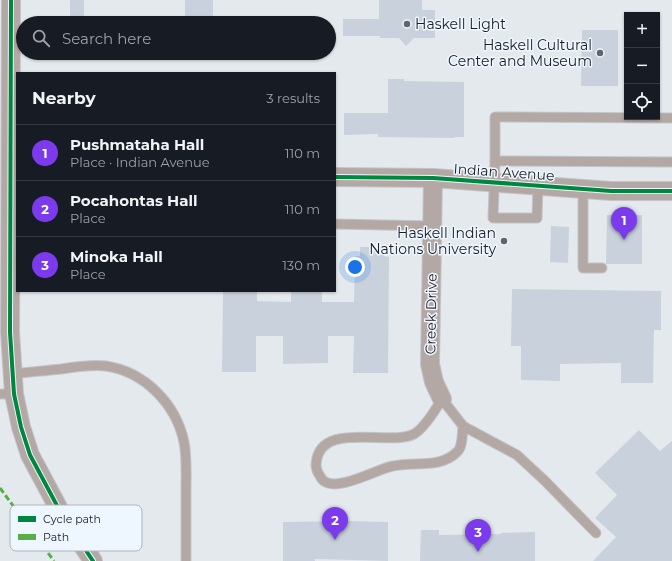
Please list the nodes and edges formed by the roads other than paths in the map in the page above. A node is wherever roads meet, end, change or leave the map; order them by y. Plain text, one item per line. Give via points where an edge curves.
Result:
1 (11, 0) edge
2 (672, 118) edge
3 (495, 161) junction
4 (672, 162) edge
5 (9, 174) edge
6 (336, 177) edge
7 (433, 178) junction
8 (495, 182) junction
9 (538, 185) junction
10 (583, 188) junction
11 (672, 191) edge
12 (5, 220) edge
13 (336, 224) edge
14 (432, 226) junction
15 (602, 268) dead end
16 (12, 374) junction
17 (7, 394) edge
18 (442, 399) junction
19 (463, 426) junction
20 (58, 505) edge
21 (596, 533) dead end
22 (87, 551) edge
23 (93, 561) edge
24 (186, 561) edge

1 - 5 street
2 - 3 lane via 495,117
3 - 4 lane
3 - 8 lane
5 - 12 street
6 - 7 street, Indian Avenue
7 - 8 street, Indian Avenue
7 - 14 street, Creek Drive
8 - 9 street, Indian Avenue
8 - 9 lane via 493,218 537,218
9 - 10 street, Indian Avenue
10 - 11 street, Indian Avenue via 612,191
10 - 15 lane via 583,268
12 - 16 street
13 - 14 lane
14 - 18 street, Creek Drive via 430,364 434,382
16 - 17 street
16 - 24 lane via 106,366 127,372 146,382 159,394 170,407 184,442
17 - 20 street via 30,456
18 - 19 lane
18 - 19 lane via 427,421 414,434 403,437 339,438 327,442 319,453 316,465 318,473 324,481 333,484 350,481 393,466 447,460 458,451
19 - 21 lane via 516,456 544,480
22 - 23 street

